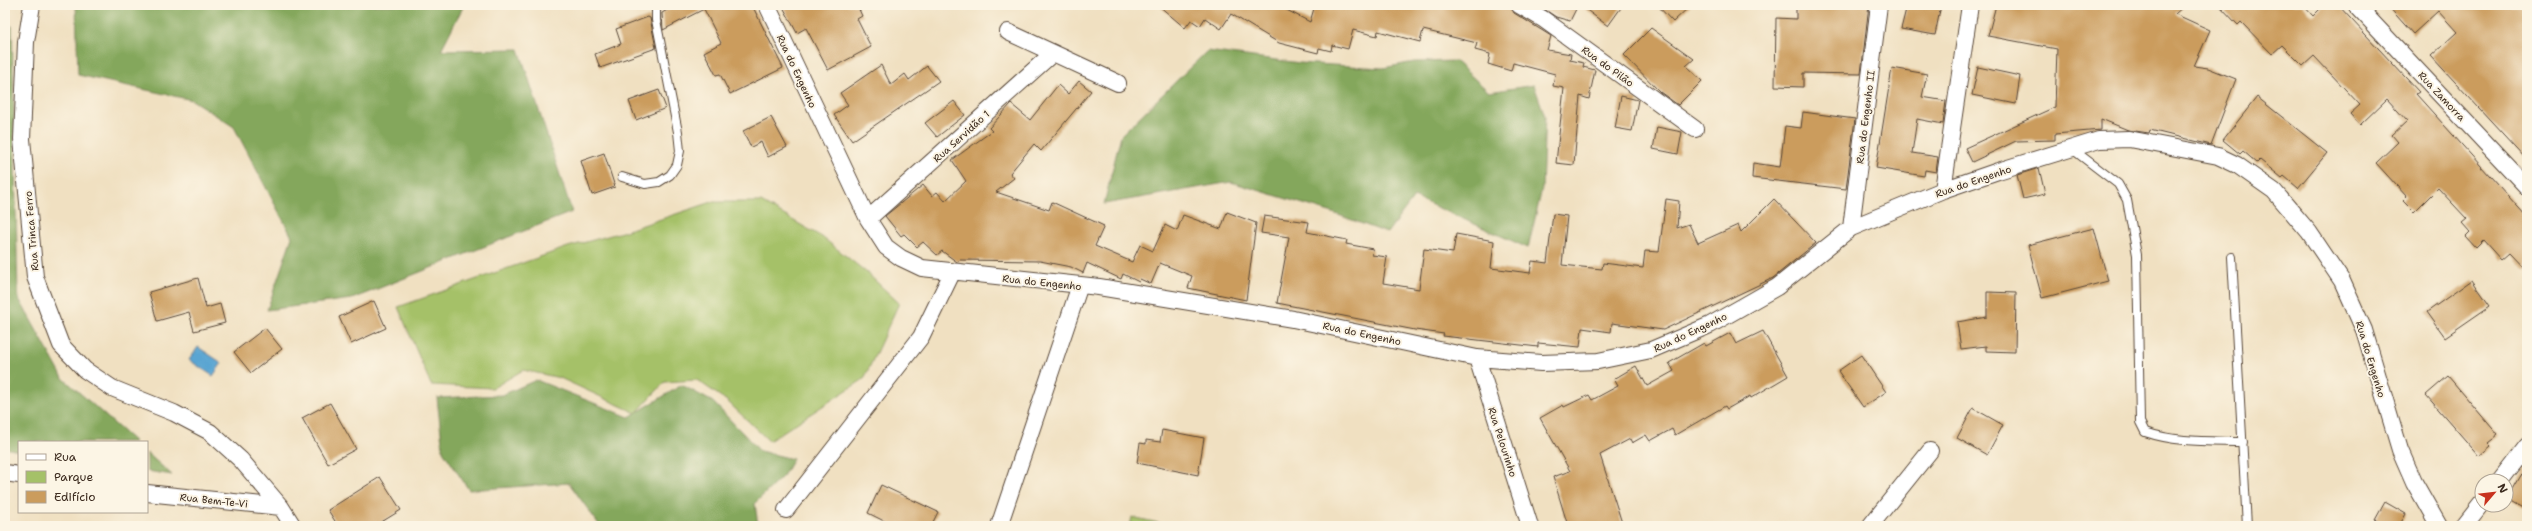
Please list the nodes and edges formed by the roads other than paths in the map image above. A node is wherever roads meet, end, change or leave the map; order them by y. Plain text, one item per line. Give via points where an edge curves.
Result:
1 (32, 5) edge
2 (656, 5) edge
3 (767, 5) edge
4 (1518, 5) edge
5 (1879, 5) edge
6 (1970, 5) edge
7 (2356, 5) edge
8 (1008, 32) dead end
9 (1053, 53) junction
10 (1118, 83) dead end
11 (1695, 129) dead end
12 (2071, 148) junction
13 (622, 178) dead end
14 (2527, 187) edge
15 (1943, 190) junction
16 (868, 219) junction
17 (1851, 228) junction
18 (2232, 257) dead end
19 (952, 273) junction
20 (1080, 286) junction
21 (1477, 358) junction
22 (2243, 442) junction
23 (2527, 446) edge
24 (1930, 451) dead end
25 (5, 473) edge
26 (2506, 473) edge
27 (18, 476) edge
28 (148, 493) edge
29 (281, 507) junction
30 (786, 510) dead end
31 (2474, 513) edge
32 (293, 526) edge
33 (999, 526) edge
34 (1530, 526) edge
35 (1870, 526) edge
36 (2247, 526) edge
37 (2439, 526) edge
38 (2464, 526) edge

1 - 29 street, Rua Trinca Ferro via 26,42 22,139 35,277 61,345 85,370 112,388 174,413 210,432 241,460
2 - 13 lane via 656,20 680,151 677,165 670,176 659,182 645,184
3 - 16 street, Rua do Engenho
4 - 11 street, Rua do Pilão via 1549,23
5 - 17 street, Rua do Engenho II
6 - 15 street
7 - 14 street, Rua Zamorra
8 - 9 street
9 - 10 street
9 - 16 street, Rua Servidão 1
12 - 15 street, Rua do Engenho
12 - 22 lane via 2118,184 2127,200 2137,255 2140,422 2145,432 2173,440
12 - 37 street, Rua do Engenho via 2114,138 2218,156 2237,165 2274,191 2309,232 2342,281 2364,330 2400,450 2414,482
15 - 17 street, Rua do Engenho
16 - 19 street, Rua do Engenho via 886,247 901,258 922,268
17 - 21 street, Rua do Engenho via 1777,287 1710,325 1650,350 1598,361 1541,363
18 - 22 lane
19 - 20 street, Rua do Engenho
19 - 30 street via 921,337
20 - 21 street, Rua do Engenho via 1293,319
20 - 33 street
21 - 34 street, Rua Pelourinho
22 - 36 lane
23 - 26 street
24 - 35 street
25 - 27 street
28 - 29 street, Rua Bem-Te-Vi
29 - 32 street, Rua Trinca Ferro
31 - 38 street

